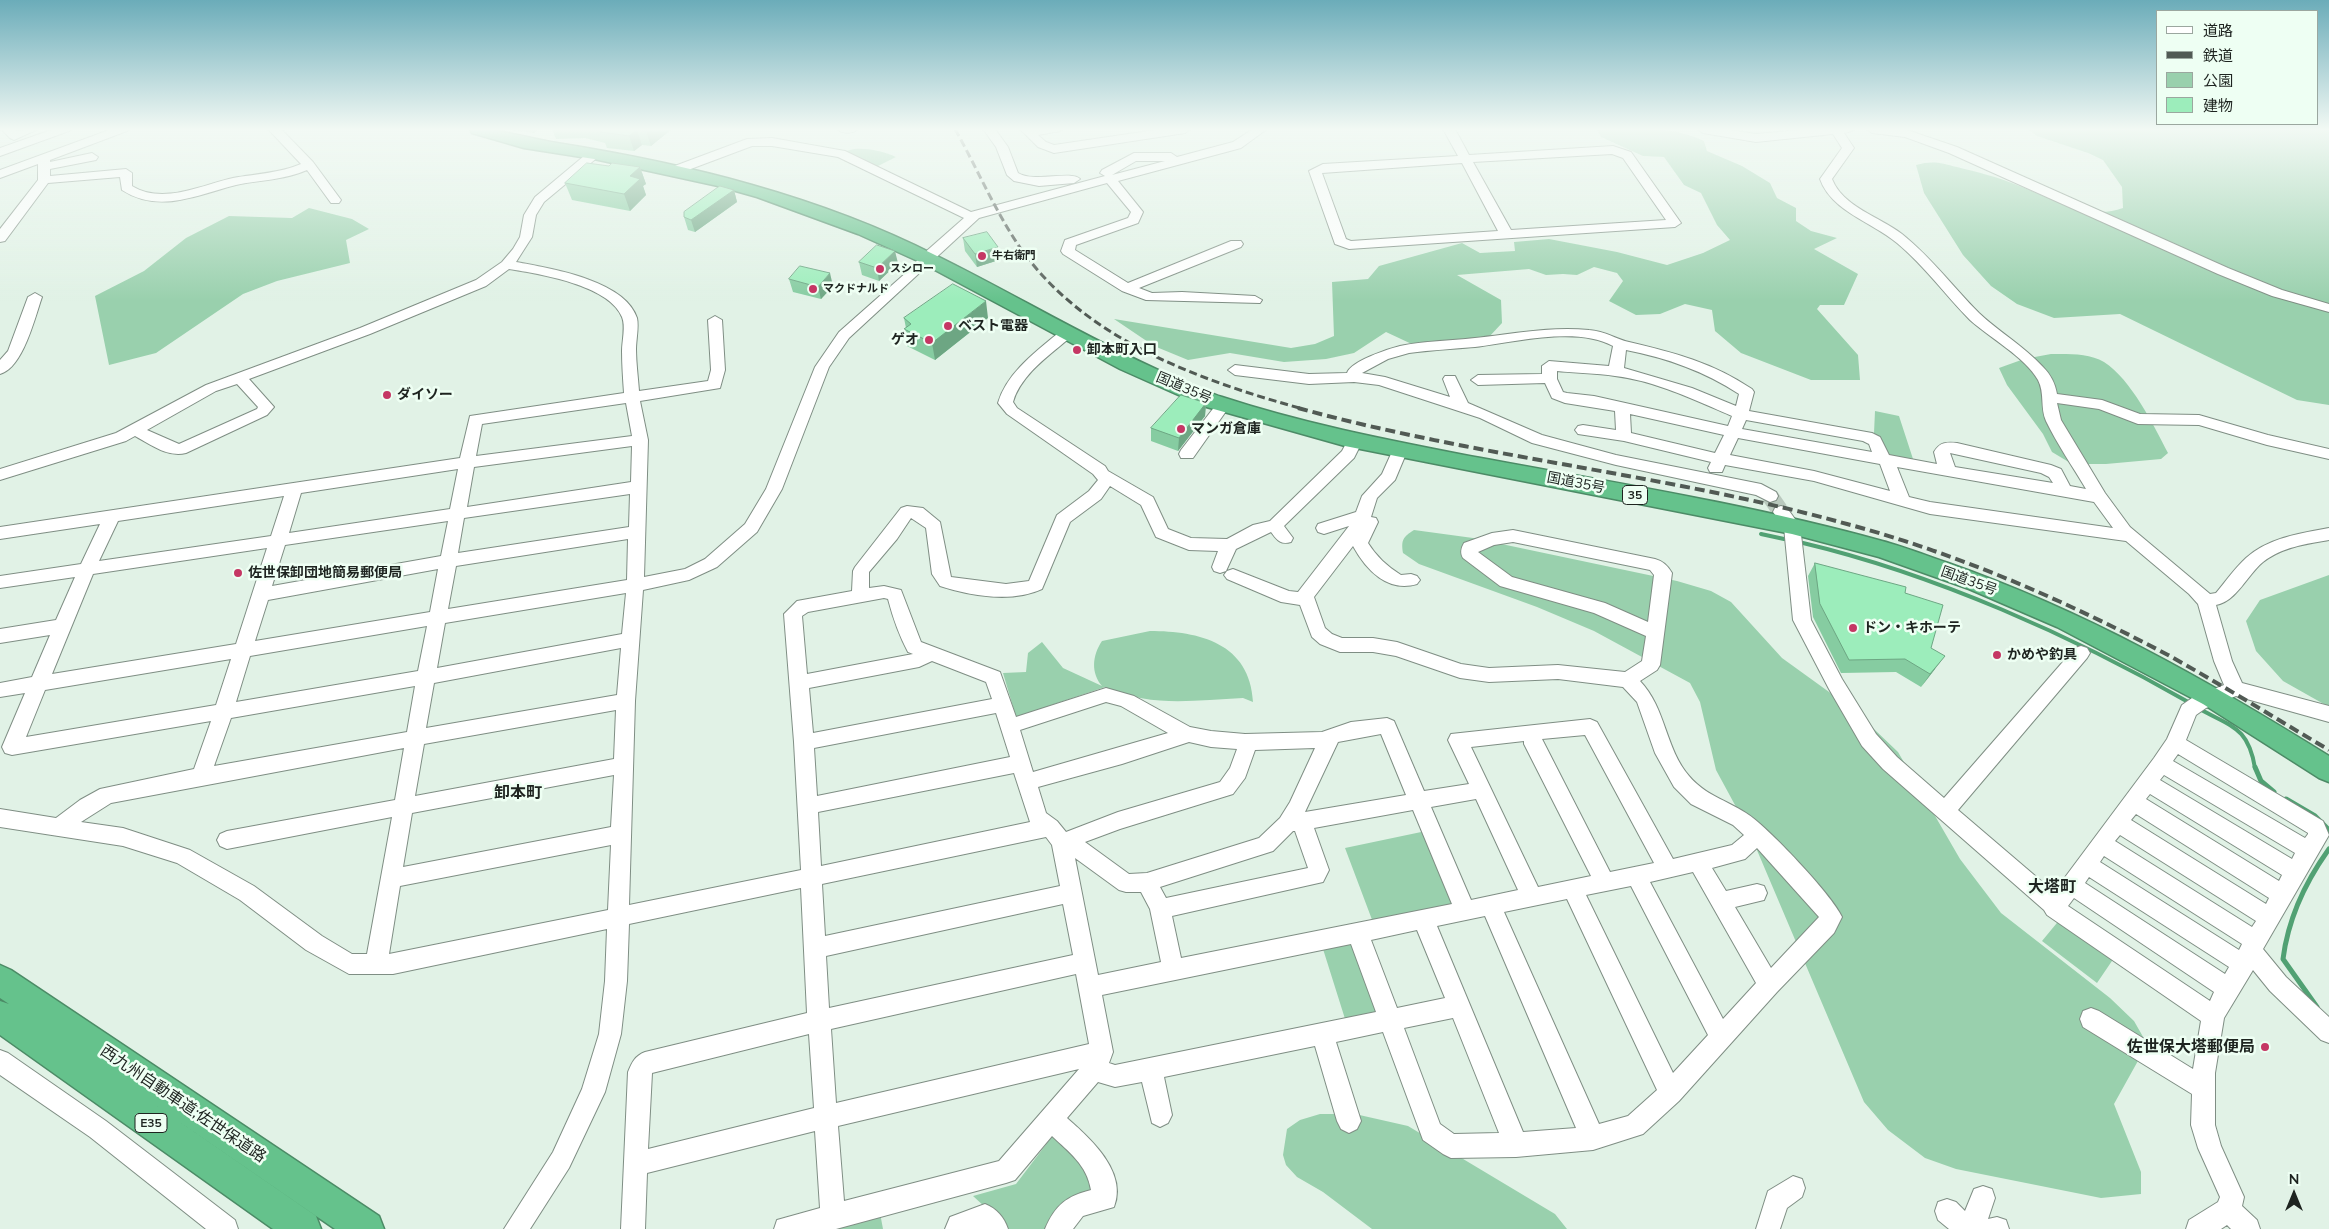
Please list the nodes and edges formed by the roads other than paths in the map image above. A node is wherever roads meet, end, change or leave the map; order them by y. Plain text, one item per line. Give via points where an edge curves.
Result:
1 (39, 186) edge
2 (126, 186) edge
3 (220, 186) edge
4 (325, 186) edge
5 (555, 186) edge
6 (738, 186) edge
7 (907, 186) edge
8 (1080, 186) edge
9 (1116, 186) edge
10 (1320, 186) edge
11 (1480, 186) edge
12 (1649, 186) edge
13 (1830, 186) edge
14 (2034, 186) edge
15 (335, 200) dead end
16 (971, 218) junction
17 (1507, 235) junction
18 (0, 238) edge
19 (1236, 244) dead end
20 (927, 258) junction
21 (507, 265) junction
22 (1127, 288) junction
23 (36, 297) dead end
24 (1255, 300) dead end
25 (2329, 308) edge
26 (715, 320) dead end
27 (1067, 333) junction
28 (1622, 346) junction
29 (0, 369) edge
30 (1235, 370) dead end
31 (1616, 371) junction
32 (1354, 376) junction
33 (239, 378) junction
34 (1450, 379) dead end
35 (1478, 380) dead end
36 (1550, 380) junction
37 (632, 397) junction
38 (2049, 398) junction
39 (1224, 404) junction
40 (1622, 407) junction
41 (1462, 408) junction
42 (1741, 414) junction
43 (135, 430) junction
44 (1582, 430) dead end
45 (1732, 432) junction
46 (1624, 436) junction
47 (640, 440) junction
48 (1355, 440) junction
49 (1400, 449) junction
50 (1187, 454) dead end
51 (2329, 454) edge
52 (1885, 459) junction
53 (1720, 460) junction
54 (465, 464) junction
55 (1948, 470) junction
56 (0, 475) edge
57 (1104, 475) junction
58 (1713, 478) junction
59 (637, 487) junction
60 (294, 490) junction
61 (1375, 491) junction
62 (2065, 492) junction
63 (1770, 496) tunnel mouth
64 (2099, 497) junction
65 (1904, 501) junction
66 (457, 513) junction
67 (112, 516) junction
68 (1364, 516) junction
69 (1786, 519) junction
70 (1324, 528) dead end
71 (636, 532) junction
72 (0, 533) edge
73 (2329, 534) edge
74 (2129, 536) junction
75 (278, 541) junction
76 (1229, 546) junction
77 (448, 561) junction
78 (87, 568) junction
79 (1411, 580) dead end
80 (0, 582) edge
81 (635, 585) junction
82 (259, 595) junction
83 (860, 596) junction
84 (1306, 600) junction
85 (2206, 600) junction
86 (437, 617) junction
87 (63, 626) junction
88 (1656, 633) junction
89 (0, 636) edge
90 (631, 639) junction
91 (242, 650) junction
92 (930, 653) junction
93 (2081, 653) dead end
94 (426, 677) junction
95 (1628, 680) junction
96 (38, 683) junction
97 (799, 683) junction
98 (2235, 689) junction
99 (0, 690) edge
100 (626, 701) junction
101 (2200, 703) junction
102 (1003, 704) junction
103 (224, 710) junction
104 (2329, 714) edge
105 (1010, 726) junction
106 (1530, 732) junction
107 (1189, 734) junction
108 (416, 739) junction
109 (1329, 740) junction
110 (1248, 741) junction
111 (804, 742) junction
112 (2175, 743) junction
113 (2162, 764) junction
114 (624, 765) junction
115 (2329, 770) edge
116 (1025, 773) junction
117 (201, 776) junction
118 (2147, 782) junction
119 (1480, 790) junction
120 (1418, 800) junction
121 (2132, 801) junction
122 (808, 806) junction
123 (404, 807) junction
124 (1945, 811) junction
125 (0, 818) edge
126 (2117, 822) junction
127 (1295, 823) junction
128 (61, 826) junction
129 (622, 834) junction
130 (1056, 835) junction
131 (1758, 835) junction
132 (227, 840) dead end
133 (2101, 844) junction
134 (2308, 850) junction
135 (1698, 862) junction
136 (2087, 864) junction
137 (1668, 869) junction
138 (2295, 872) junction
139 (1636, 876) junction
140 (813, 877) junction
141 (391, 879) junction
142 (1146, 882) junction
143 (1606, 882) junction
144 (2071, 886) junction
145 (1572, 889) junction
146 (1072, 894) junction
147 (1757, 894) dead end
148 (2283, 895) junction
149 (1532, 897) junction
150 (1721, 901) junction
151 (1491, 906) junction
152 (2055, 906) junction
153 (1160, 909) junction
154 (1465, 911) junction
155 (618, 917) junction
156 (2270, 918) junction
157 (1424, 920) junction
158 (1358, 933) junction
159 (816, 948) junction
160 (2251, 953) junction
161 (1085, 962) junction
162 (376, 964) junction
163 (1173, 970) junction
164 (0, 980) edge
165 (1769, 985) junction
166 (1090, 987) junction
167 (2228, 989) junction
168 (1459, 1006) junction
169 (0, 1016) edge
170 (2213, 1016) junction
171 (2090, 1019) dead end
172 (1389, 1020) junction
173 (819, 1021) junction
174 (2329, 1032) edge
175 (1322, 1033) junction
176 (1721, 1037) junction
177 (0, 1061) edge
178 (1098, 1061) junction
179 (1151, 1068) junction
180 (2203, 1088) junction
181 (1671, 1093) junction
182 (1160, 1115) dead end
183 (826, 1117) junction
184 (1051, 1119) junction
185 (1349, 1121) dead end
186 (1593, 1138) junction
187 (1516, 1145) junction
188 (636, 1164) junction
189 (1793, 1188) dead end
190 (1982, 1198) dead end
191 (2229, 1210) junction
192 (1947, 1211) dead end
193 (833, 1218) junction
194 (226, 1229) edge
195 (303, 1229) edge
196 (366, 1229) edge
197 (516, 1229) edge
198 (633, 1229) edge
199 (786, 1229) edge
200 (957, 1229) edge
201 (996, 1229) edge
202 (1057, 1229) edge
203 (1768, 1229) edge
204 (1973, 1229) edge
205 (2198, 1229) edge
206 (2248, 1229) edge

1 - 18 street
2 - 3 street via 140,196 164,197 196,194
4 - 15 street
5 - 21 street via 538,200 530,215 524,242
6 - 20 highway, 35 via 865,230
7 - 16 street
8 - 16 street via 988,209
9 - 22 street via 1137,212 1133,220 1070,243 1068,251
10 - 17 street via 1340,241 1349,245
11 - 17 street
12 - 17 street via 1675,223
13 - 38 street via 1834,194 1896,236 1926,263 1979,321 2044,377 2050,389
14 - 25 street via 2223,271 2277,293
16 - 20 street
19 - 22 street
20 - 27 highway, 国道35号 / 35
20 - 81 street via 844,335 822,367 774,489 750,528 711,563 689,574
21 - 33 street via 461,293
21 - 37 street via 561,274 601,290 623,306 630,319
22 - 24 street via 1150,297
23 - 29 street via 14,352
26 - 37 street via 718,370 715,385
27 - 39 highway, 国道35号 / 35 via 1127,364
27 - 57 street via 1008,391 1005,403
28 - 31 street
28 - 32 street via 1614,339 1602,336 1546,333 1517,336 1394,351 1355,370
28 - 42 street via 1699,364 1730,381 1747,392
30 - 32 street via 1309,379
31 - 36 street via 1549,366
31 - 42 street via 1686,391
32 - 41 street via 1380,380
33 - 43 street via 192,397
33 - 43 street via 266,407 262,412 181,449 171,448
34 - 41 street
35 - 36 street
36 - 40 street via 1557,395 1565,398
37 - 47 street
37 - 54 street via 475,420
38 - 51 street via 2102,405 2138,419 2199,420
38 - 64 street via 2053,420
39 - 48 highway, 国道35号 / 35
39 - 50 street
40 - 45 street
40 - 46 street
41 - 58 street via 1537,439 1616,460
42 - 45 street
42 - 52 street via 1867,437 1875,441
43 - 56 street via 105,443
44 - 46 street
45 - 52 street
45 - 53 street
46 - 53 street
47 - 54 street
47 - 59 street
48 - 49 highway, 国道35号 / 35
48 - 76 street via 1348,454 1280,532 1259,529
49 - 61 street via 1389,476
49 - 69 highway, 国道35号 / 35
52 - 55 street
52 - 65 street
53 - 58 street
53 - 65 street via 1814,476
54 - 60 street
54 - 66 street
55 - 62 street
55 - 62 street via 1942,452 1946,447 1957,448 2046,469 2054,473
57 - 76 street via 1147,501 1162,533 1189,544
57 - 83 street via 1106,480 1102,487 1063,519 1036,586 1030,589 1015,591 946,582 941,574 934,526 917,512 907,512 861,571
58 - 63 street via 1761,490
59 - 66 street
59 - 71 street
60 - 67 street
60 - 75 street
61 - 68 street via 1370,496
61 - 79 street via 1381,498 1360,543 1363,551 1395,580
62 - 64 street
64 - 74 street
65 - 74 street via 1930,508
66 - 75 street
66 - 77 street
67 - 72 street
67 - 78 street
68 - 70 street
68 - 84 street via 1305,596
69 - 101 highway, 国道35号 / 35 via 1884,550 2066,620
69 - 124 street via 1802,620 1836,684 1869,740
71 - 77 street
71 - 81 street
73 - 85 street via 2268,551 2252,562 2221,598
74 - 85 street
75 - 78 street
75 - 82 street
76 - 84 street via 1227,571 1287,597
77 - 82 street
77 - 86 street
78 - 80 street
78 - 87 street
81 - 86 street
81 - 90 street
82 - 91 street
83 - 92 street via 884,592 895,595 914,647
83 - 97 street via 803,606 793,614
84 - 95 street via 1318,632 1340,645 1398,649 1460,671 1558,672
85 - 98 street via 2223,661
86 - 91 street
86 - 94 street
87 - 89 street
87 - 96 street
88 - 88 street via 1663,573 1655,565 1513,536 1470,547 1469,554 1506,582 1599,608
88 - 95 street via 1651,665
90 - 94 street
90 - 100 street
91 - 96 street
91 - 103 street
92 - 97 street via 919,660
92 - 102 street via 994,677
93 - 124 street
94 - 103 street
94 - 108 street
95 - 131 street via 1645,698 1665,753 1681,782 1698,798 1740,819
96 - 99 street
96 - 103 street via 12,747
97 - 111 street
98 - 101 street
98 - 104 street
100 - 108 street
100 - 114 street
101 - 112 street
101 - 115 highway, 国道35号 / 35
102 - 105 street
102 - 111 street
103 - 117 street
105 - 107 street via 1106,695 1117,696
105 - 116 street
106 - 119 street via 1458,740
106 - 137 street via 1590,727
106 - 143 street
107 - 110 street
107 - 116 street via 1122,756
108 - 117 street
108 - 123 street
109 - 110 street
109 - 120 street via 1330,736 1351,730 1387,726
109 - 127 street via 1298,807
110 - 130 street via 1234,781 1226,788 1118,821
111 - 122 street
112 - 113 street
112 - 134 street via 2316,827 2319,835
113 - 118 street
113 - 134 street
114 - 123 street
114 - 129 street
116 - 122 street
116 - 130 street via 1038,818
117 - 128 street via 107,795
118 - 121 street
118 - 138 street
119 - 120 street
119 - 149 street
120 - 127 street
120 - 154 street
121 - 126 street
121 - 148 street
122 - 140 street
123 - 132 street
123 - 141 street
124 - 152 street
125 - 128 street
126 - 133 street
126 - 156 street
127 - 142 street via 1266,845
127 - 153 street via 1319,870 1316,876
128 - 162 street via 123,838 183,856 247,893 314,944 349,964
129 - 141 street
129 - 155 street
130 - 140 street
130 - 142 street via 1126,883
130 - 146 street
131 - 135 street via 1738,853
131 - 165 street via 1824,906 1830,917 1826,926
133 - 136 street
133 - 160 street
134 - 138 street
135 - 137 street
135 - 150 street
136 - 144 street
136 - 160 street
137 - 139 street
138 - 148 street
139 - 143 street
139 - 176 street
140 - 155 street
140 - 159 street
141 - 162 street
142 - 153 street
143 - 145 street
144 - 152 street
144 - 167 street
145 - 149 street
145 - 181 street
146 - 159 street
146 - 161 street
147 - 150 street
148 - 156 street
149 - 151 street
150 - 165 street
151 - 154 street
151 - 186 street
152 - 170 street
153 - 163 street
154 - 157 street
155 - 162 street via 394,964
155 - 197 street via 610,1034 593,1092 561,1160
156 - 160 street
157 - 158 street
157 - 168 street
158 - 163 street
158 - 172 street
159 - 173 street
160 - 167 street
160 - 174 street via 2278,984
161 - 166 street
161 - 173 street
163 - 166 street
164 - 196 highway, 西九州自動車道;佐世保道路 / E35
165 - 176 street
166 - 178 street
167 - 170 street
168 - 172 street
168 - 187 street
169 - 195 highway, E35
170 - 180 street
171 - 180 street
172 - 175 street
172 - 187 street via 1431,1132 1451,1146
173 - 183 street
173 - 188 street via 646,1063 638,1072
175 - 179 street
175 - 185 street
176 - 181 street
177 - 194 street via 98,1129
178 - 179 street via 1115,1076
178 - 183 street
178 - 184 street
179 - 182 street
180 - 191 street via 2203,1125 2232,1197
181 - 186 street via 1635,1126
183 - 188 street
183 - 193 street
184 - 193 street via 1006,1171
184 - 202 street via 1088,1152 1100,1175 1105,1198 1076,1206
186 - 187 street
188 - 198 street
189 - 203 street via 1777,1200
190 - 204 street
191 - 205 street
191 - 206 street
192 - 204 street
193 - 199 street
200 - 201 street via 985,1216

